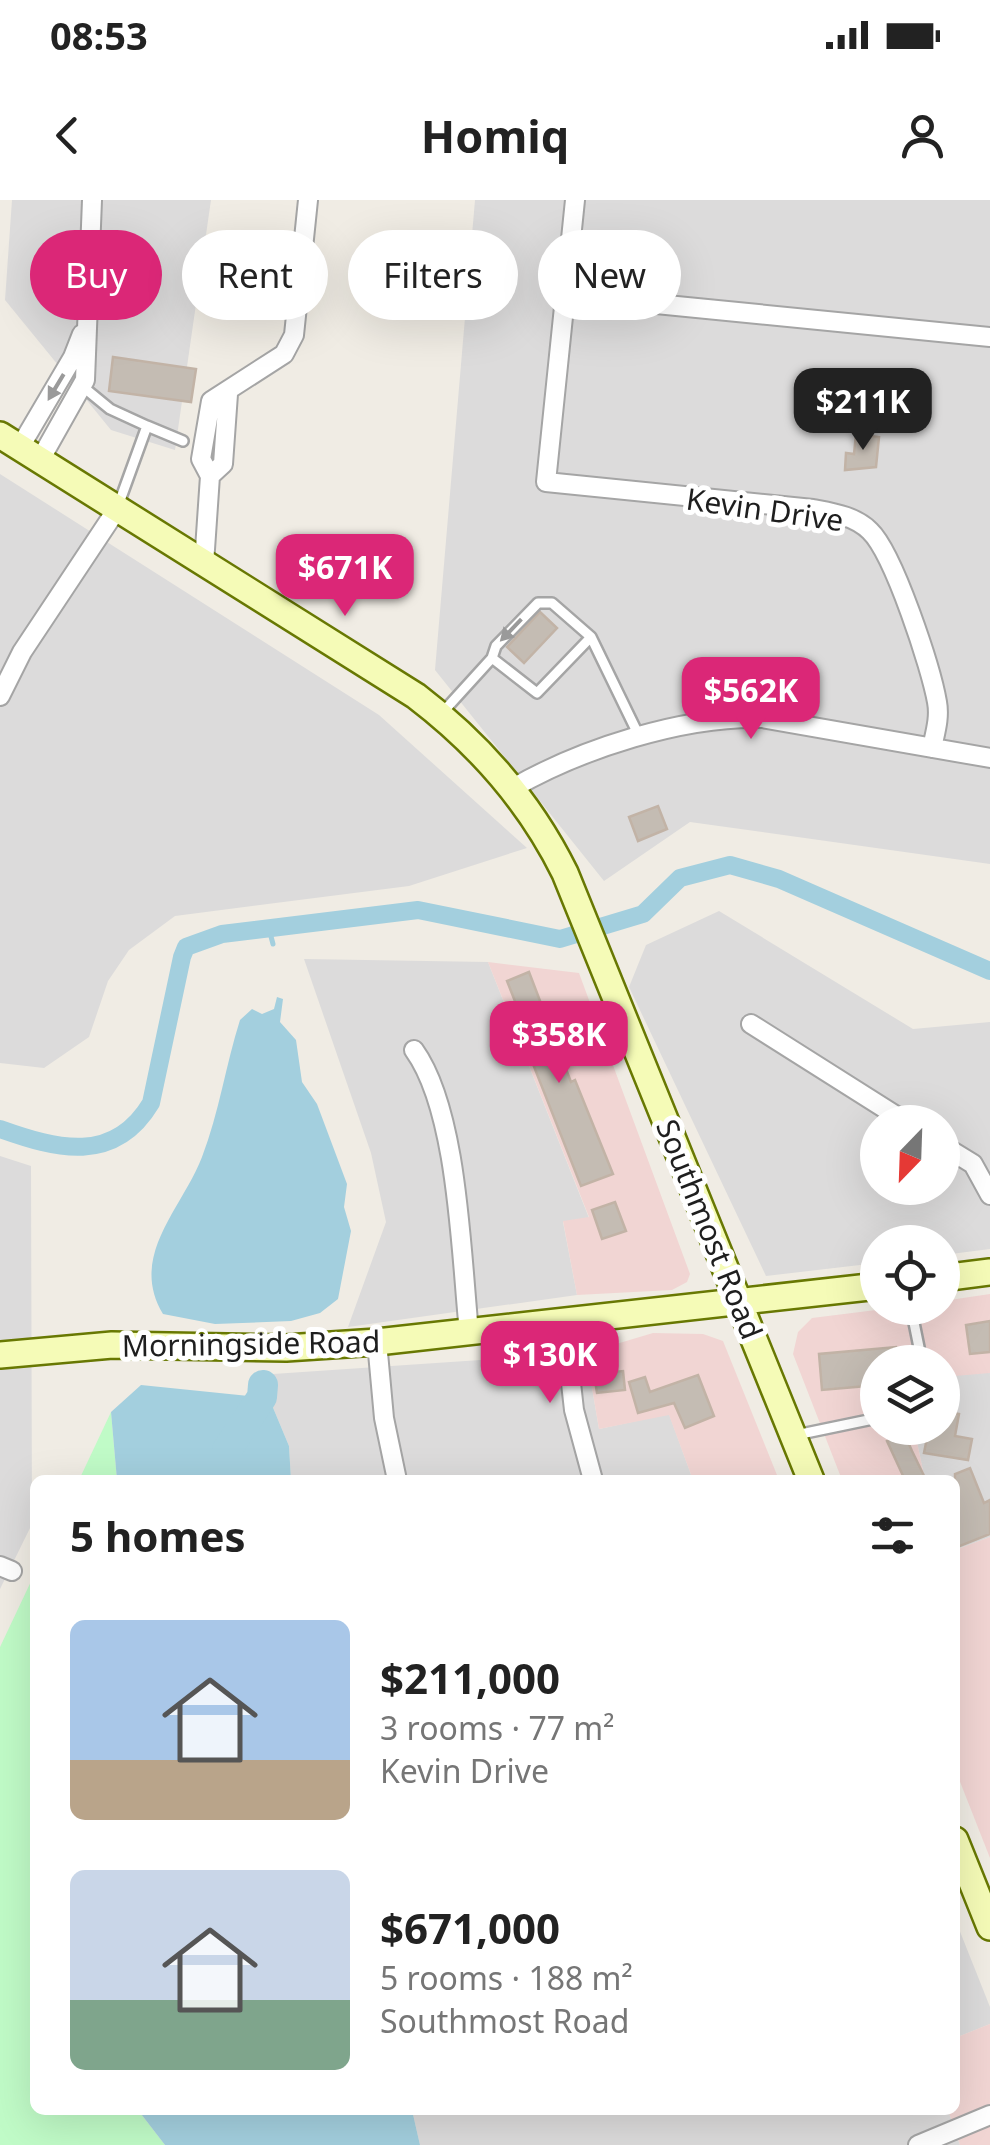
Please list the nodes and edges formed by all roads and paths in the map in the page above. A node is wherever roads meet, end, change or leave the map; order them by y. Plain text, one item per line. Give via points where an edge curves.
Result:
1 (92, 200) edge
2 (308, 200) edge
3 (575, 200) edge
4 (572, 230) edge
5 (681, 306) edge
6 (563, 320) edge
7 (84, 324) junction
8 (990, 337) edge
9 (82, 386) junction
10 (228, 394) junction
11 (147, 426) junction
12 (204, 436) junction
13 (226, 437) junction
14 (183, 440) dead end
15 (20, 447) edge
16 (210, 476) junction
17 (117, 509) junction
18 (204, 564) junction
19 (591, 638) junction
20 (492, 658) junction
21 (0, 696) edge
22 (440, 715) junction
23 (641, 739) junction
24 (932, 748) junction
25 (990, 758) edge
26 (513, 788) junction
27 (751, 1024) dead end
28 (414, 1050) dead end
29 (879, 1105) edge
30 (960, 1156) edge
31 (990, 1195) edge
32 (990, 1272) edge
33 (960, 1276) edge
34 (860, 1288) edge
35 (740, 1302) junction
36 (564, 1320) junction
37 (469, 1332) junction
38 (377, 1342) junction
39 (0, 1355) edge
40 (860, 1422) edge
41 (793, 1436) junction
42 (395, 1475) edge
43 (591, 1475) edge
44 (809, 1475) edge
45 (960, 1852) edge
46 (990, 1927) edge
47 (990, 2116) edge
48 (918, 2145) edge

1 - 7 street
2 - 10 street via 294,335 284,354
3 - 4 street
5 - 8 street
6 - 24 street, Kevin Drive via 546,482 813,510 867,527 887,556 927,666 938,704
7 - 9 street
7 -> 15 street via 73,358
9 - 11 lane
9 - 15 street
10 - 12 street via 211,402
10 - 13 street
11 - 14 lane
11 - 17 lane
12 - 13 street
12 - 16 street via 200,459
13 - 16 street via 223,464
15 - 17 main road, Southmost Road
16 - 18 street
17 - 18 main road, Southmost Road
17 - 21 street
18 - 22 main road, Southmost Road
19 - 20 lane via 536,693
19 -> 20 lane via 552,603 538,603
19 - 23 lane
20 - 22 lane
22 - 26 main road, Southmost Road
23 - 24 street via 747,718
23 - 26 street via 554,763
24 - 25 street
26 - 35 main road, Southmost Road via 550,842 580,909
27 - 29 street
28 - 37 street via 440,1108
30 - 31 street
32 - 33 main road
34 - 35 main road, Morningside Road
35 - 36 main road, Morningside Road
35 - 41 main road, Southmost Road
36 - 37 main road, Morningside Road
36 - 43 street via 574,1410
37 - 38 main road, Morningside Road
38 - 39 main road, Morningside Road via 112,1345
38 - 42 street
40 - 41 lane
41 - 44 main road, Southmost Road
45 - 46 main road
47 - 48 street

